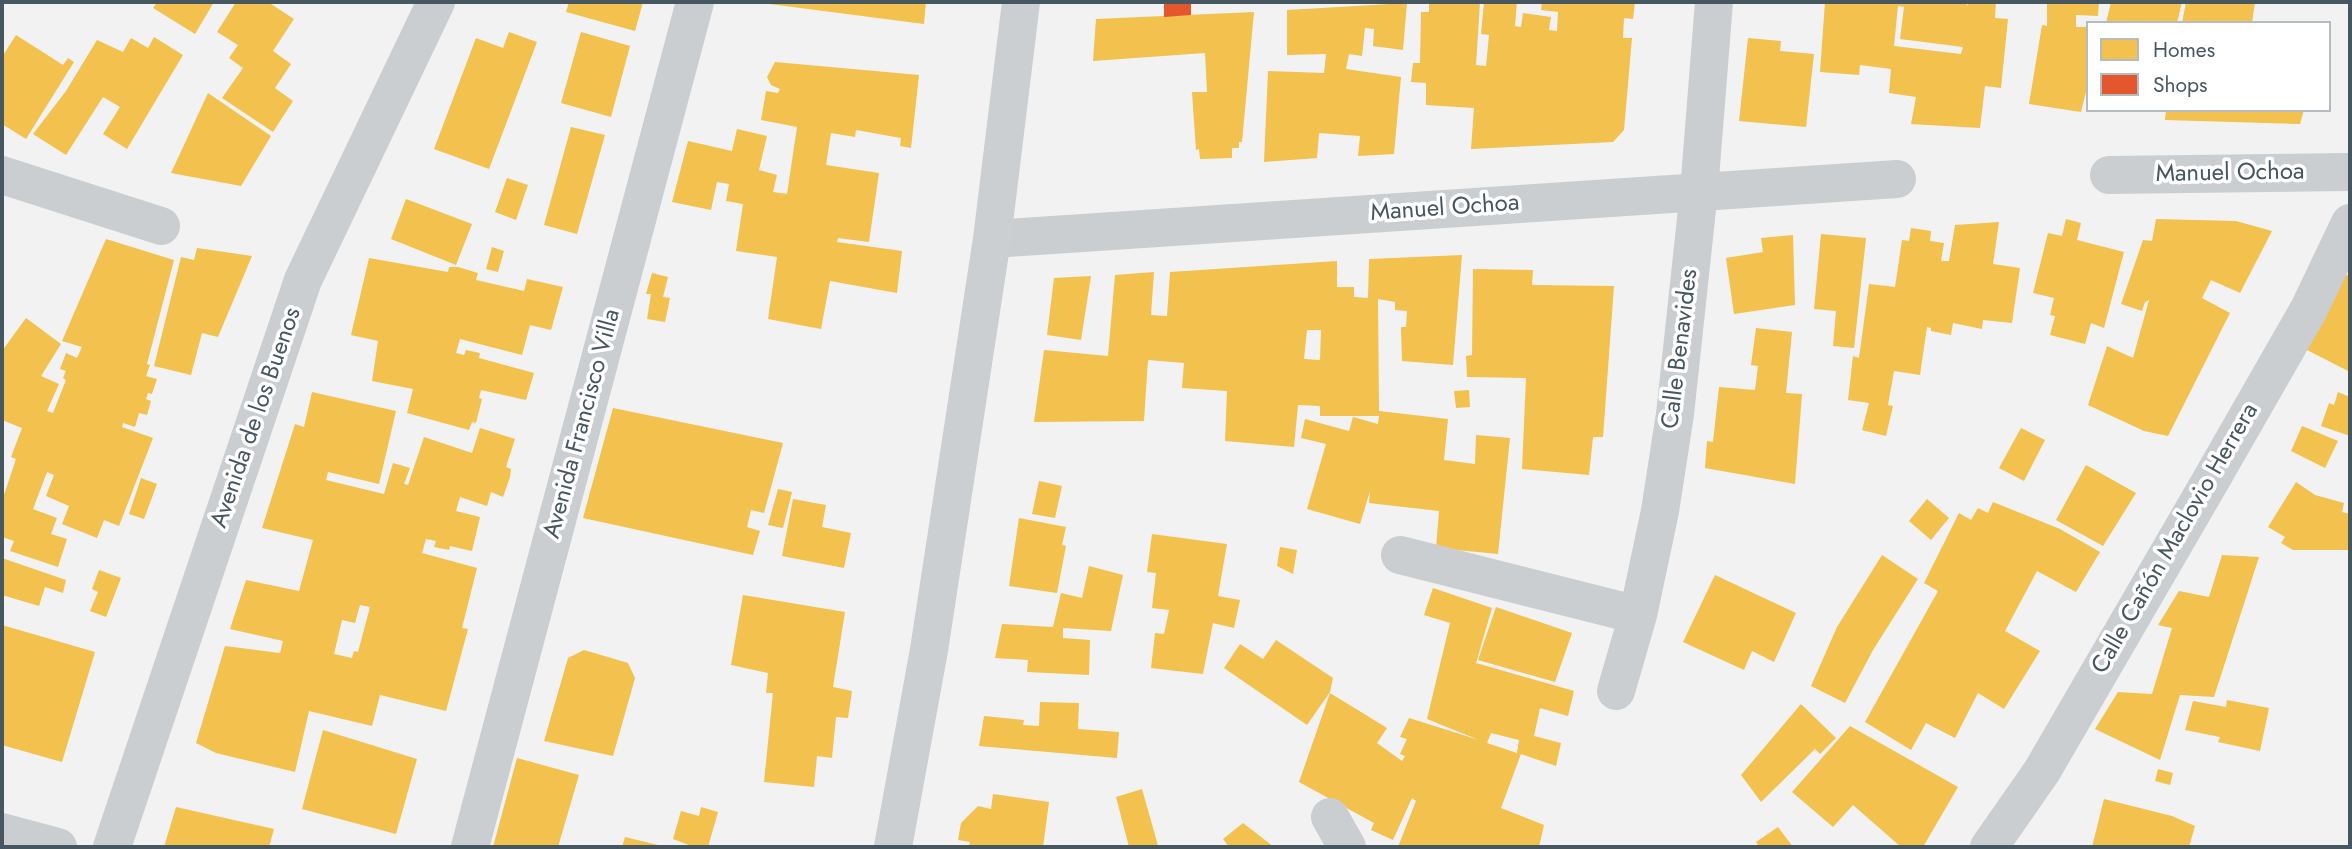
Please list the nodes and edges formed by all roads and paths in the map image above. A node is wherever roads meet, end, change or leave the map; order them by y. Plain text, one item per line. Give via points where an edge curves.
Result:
1 (436, 2) edge
2 (695, 2) edge
3 (1021, 2) edge
4 (1714, 2) edge
5 (2350, 172) edge
6 (2109, 175) dead end
7 (2, 176) edge
8 (1897, 179) dead end
9 (1699, 191) junction
10 (2350, 223) edge
11 (161, 226) dead end
12 (992, 239) junction
13 (1400, 555) dead end
14 (1638, 615) junction
15 (1616, 691) dead end
16 (2, 832) edge
17 (58, 847) edge
18 (112, 847) edge
19 (470, 847) edge
20 (893, 847) edge
21 (1989, 847) edge

1 - 18 street, Avenida de los Buenos via 303,280
2 - 19 street, Avenida Francisco Villa
3 - 12 main road
4 - 9 street, Calle Benavides
5 - 6 street, Manuel Ochoa
7 - 11 street
8 - 9 street, Manuel Ochoa
9 - 12 street, Manuel Ochoa
9 - 14 street, Calle Benavides via 1673,428
10 - 21 street, Calle Cañón Maclovio Herrera via 2309,309 2218,469 2042,771
12 - 20 main road via 929,650
13 - 14 street
14 - 15 street, Calle Benavides
16 - 17 street

